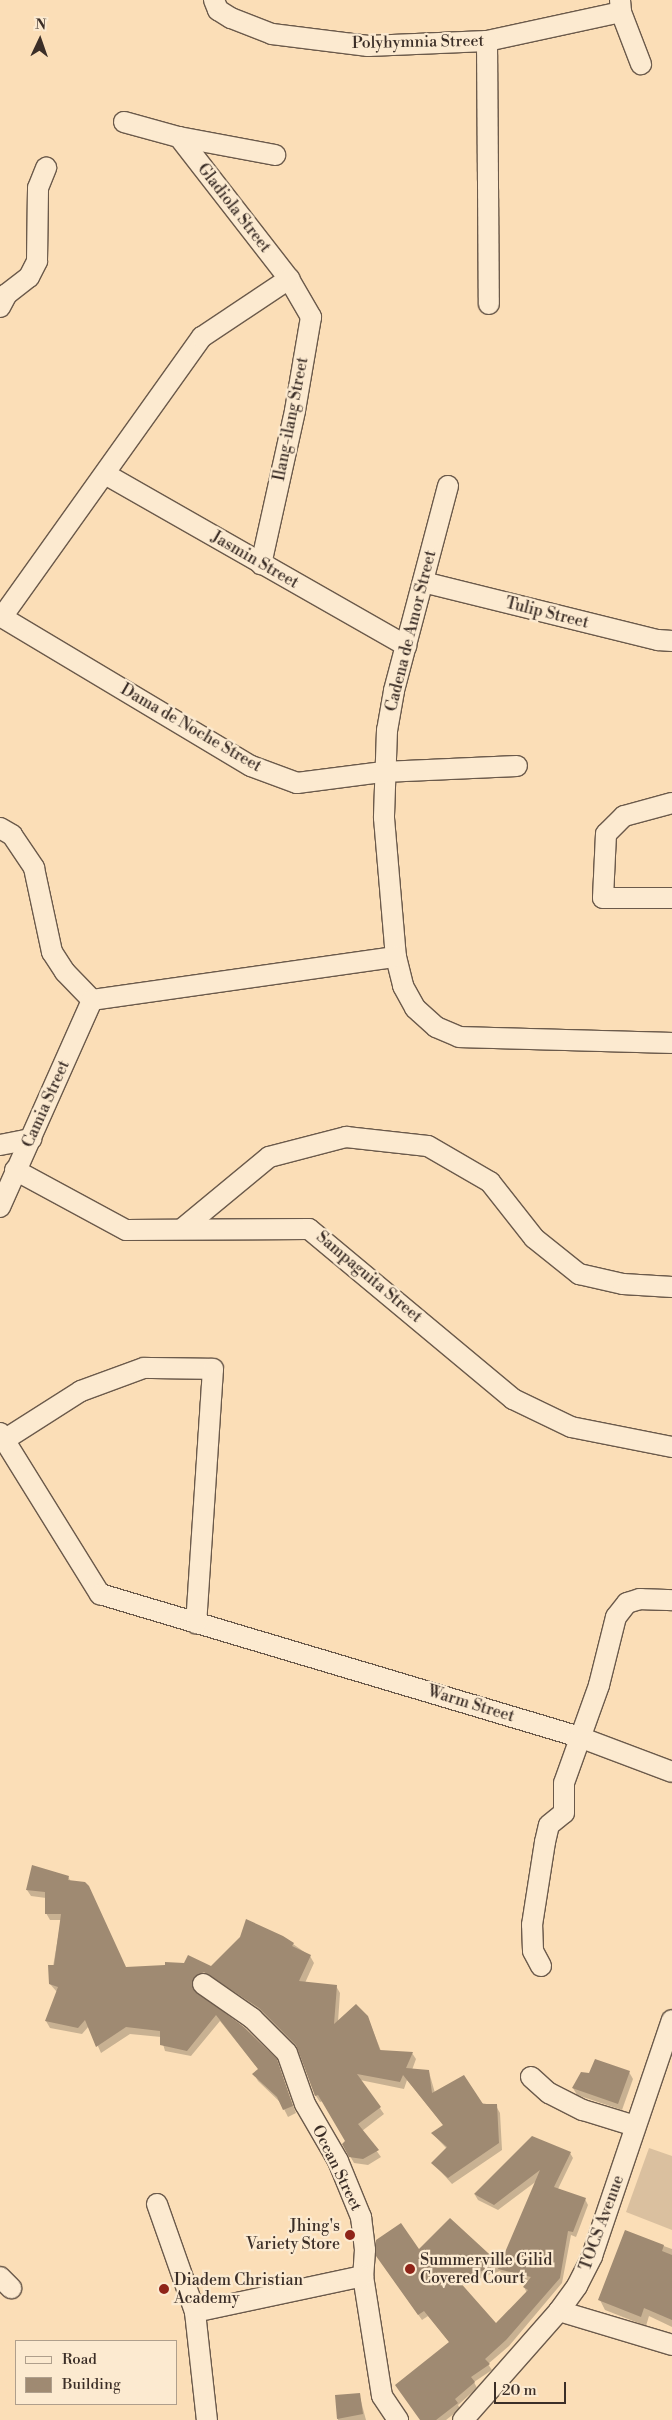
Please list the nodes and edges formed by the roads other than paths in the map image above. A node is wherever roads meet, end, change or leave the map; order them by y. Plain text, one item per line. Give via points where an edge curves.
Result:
1 (216, 5) edge
2 (620, 6) edge
3 (487, 41) junction
4 (641, 64) dead end
5 (124, 122) dead end
6 (179, 137) junction
7 (275, 155) dead end
8 (46, 168) dead end
9 (289, 280) junction
10 (2, 297) edge
11 (489, 304) dead end
12 (105, 474) junction
13 (448, 486) dead end
14 (261, 564) junction
15 (423, 582) junction
16 (1, 617) edge
17 (672, 641) edge
18 (406, 646) junction
19 (517, 766) dead end
20 (384, 772) junction
21 (672, 803) edge
22 (0, 828) edge
23 (672, 898) edge
24 (396, 957) junction
25 (92, 1000) junction
26 (672, 1043) edge
27 (31, 1139) junction
28 (0, 1145) edge
29 (15, 1170) junction
30 (0, 1207) edge
31 (182, 1229) junction
32 (672, 1287) edge
33 (2, 1436) edge
34 (672, 1447) edge
35 (672, 1600) edge
36 (196, 1623) junction
37 (579, 1737) junction
38 (672, 1772) edge
39 (541, 1966) dead end
40 (203, 1984) dead end
41 (672, 2020) edge
42 (531, 2077) dead end
43 (636, 2126) junction
44 (157, 2204) dead end
45 (363, 2276) junction
46 (195, 2312) junction
47 (559, 2312) junction
48 (672, 2345) edge
49 (208, 2420) edge
50 (398, 2420) edge
51 (463, 2420) edge

1 - 3 street, Polyhymnia Street via 272,34 316,40 368,46
2 - 3 street, Polyhymnia Street
2 - 4 street
3 - 11 street
5 - 6 street, Gladiola Street
6 - 7 street, Gladiola Street
6 - 9 street, Gladiola Street
8 - 10 street via 38,188 37,261 29,277
9 - 12 street via 202,337
9 - 14 street, Ilang-ilang Street via 311,318 295,411
12 - 14 street, Jasmin Street
12 - 16 street
13 - 15 street, Cadena de Amor Street
14 - 18 street, Jasmin Street
15 - 17 street, Tulip Street
15 - 18 street, Cadena de Amor Street
16 - 20 street, Dama de Noche Street via 251,766 297,783
18 - 20 street, Cadena de Amor Street via 394,691
19 - 20 street, Dama de Noche Street
20 - 24 street, Cadena de Amor Street via 384,818
21 - 23 street via 624,816 606,834 604,898
22 - 25 street via 12,835 34,868 52,952 65,972
24 - 25 street
24 - 26 street, Cadena de Amor Street via 404,986 415,1008 436,1027 459,1037
25 - 27 street, Camia Street
27 - 28 street
27 - 29 street, Camia Street
29 - 30 street, Camia Street
29 - 31 street, Sampaguita Street via 126,1230
31 - 32 street via 269,1157 346,1137 428,1146 490,1182 534,1238 579,1274 623,1284
31 - 34 street, Sampaguita Street via 309,1229 513,1399 571,1427
33 - 36 street, Warm Street via 100,1594
33 - 36 street via 81,1391 144,1368 213,1369
35 - 37 street via 627,1602 616,1617 599,1685
36 - 37 street, Warm Street
37 - 38 street, Warm Street
37 - 39 street via 564,1783 564,1813 549,1825 538,1878 532,1932 533,1951
40 - 45 street, Ocean Street via 252,2018 287,2053 305,2104 338,2161 361,2217 365,2250
41 - 43 street, TOCS Avenue
42 - 43 street via 549,2093 583,2110
43 - 47 street, TOCS Avenue via 592,2256
44 - 46 street
45 - 46 street
45 - 50 street, Ocean Street via 382,2396
46 - 49 street
47 - 48 street
47 - 51 street, TOCS Avenue

